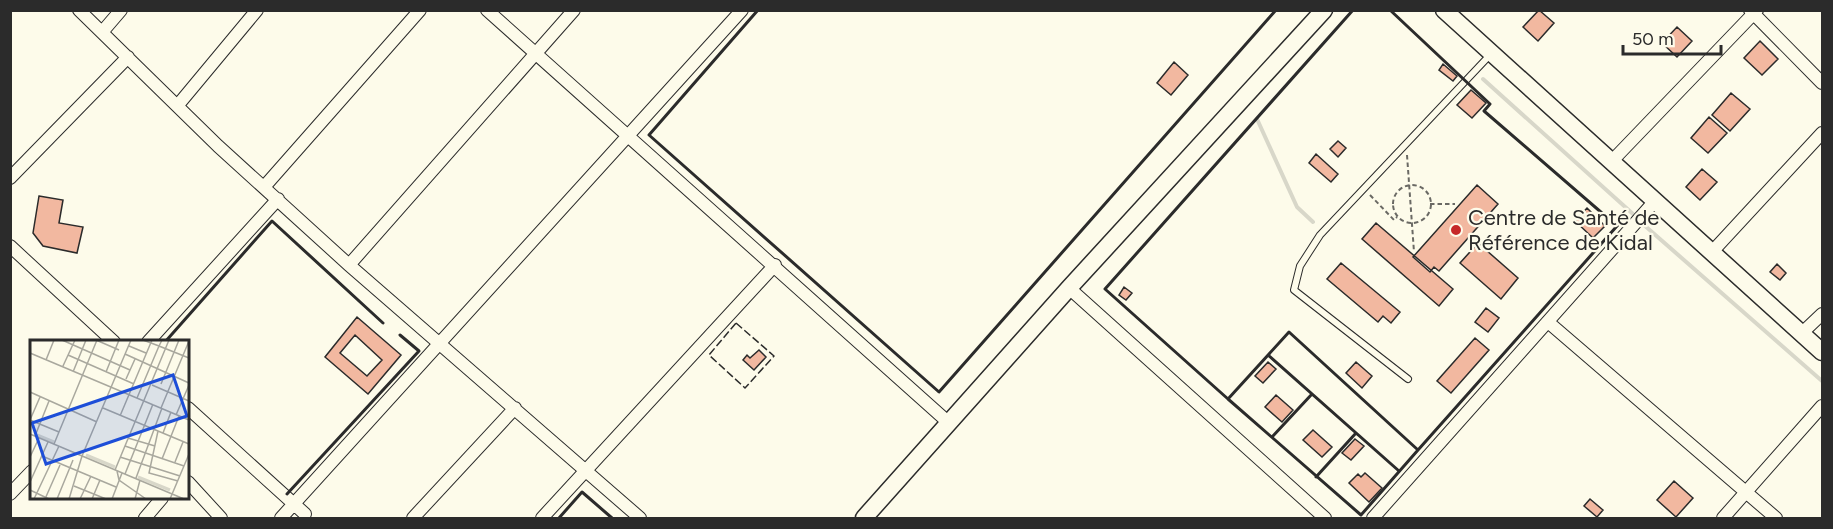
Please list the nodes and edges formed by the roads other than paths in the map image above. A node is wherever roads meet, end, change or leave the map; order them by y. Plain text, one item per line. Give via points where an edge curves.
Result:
1 (79, 10) edge
2 (120, 10) edge
3 (257, 10) edge
4 (420, 10) edge
5 (487, 10) edge
6 (574, 10) edge
7 (742, 10) edge
8 (1324, 10) edge
9 (1444, 10) edge
10 (1753, 12) edge
11 (103, 32) junction
12 (535, 55) junction
13 (1491, 55) junction
14 (128, 57) junction
15 (1822, 83) edge
16 (178, 105) junction
17 (1822, 133) edge
18 (630, 136) junction
19 (1611, 162) junction
20 (10, 178) edge
21 (264, 188) junction
22 (278, 199) junction
23 (1654, 202) junction
24 (10, 246) edge
25 (1711, 252) junction
26 (775, 265) junction
27 (349, 266) junction
28 (1069, 288) junction
29 (1822, 314) edge
30 (1548, 322) junction
31 (1802, 333) junction
32 (112, 340) edge
33 (150, 340) edge
34 (440, 343) junction
35 (1822, 352) edge
36 (1408, 379) dead end
37 (1822, 406) edge
38 (514, 408) junction
39 (189, 409) edge
40 (949, 423) junction
41 (585, 470) junction
42 (30, 473) edge
43 (189, 483) edge
44 (1746, 493) junction
45 (10, 494) edge
46 (161, 499) edge
47 (294, 504) junction
48 (305, 514) dead end
49 (144, 519) edge
50 (221, 519) edge
51 (280, 519) edge
52 (413, 519) edge
53 (542, 519) edge
54 (640, 519) edge
55 (864, 519) edge
56 (1325, 519) edge
57 (1373, 519) edge
58 (1723, 519) edge
59 (1776, 519) edge

1 - 11 street
2 - 11 street
3 - 16 street
4 - 21 street
5 - 12 street
6 - 12 street
7 - 18 street
8 - 28 street
9 - 13 street
10 - 15 street
10 - 19 street
11 - 14 street
12 - 18 street
12 - 27 street
13 - 19 street
13 - 36 lane via 1320,235 1300,266 1294,290
14 - 16 street
14 - 20 street
16 - 21 street
17 - 25 street
18 - 26 street
18 - 34 street
19 - 23 street
21 - 22 street
22 - 27 street
22 - 33 street
23 - 25 street
23 - 30 street
24 - 32 street
25 - 31 street
26 - 40 street
26 - 41 street
27 - 34 street
28 - 40 street
28 - 56 street
29 - 31 street
30 - 44 street
30 - 57 street
31 - 35 street
34 - 38 street
34 - 47 street
37 - 44 street
38 - 41 street
38 - 52 street
39 - 47 street
40 - 55 street
41 - 53 street
41 - 54 street
42 - 45 street
43 - 50 street
44 - 58 street
44 - 59 street
46 - 49 street
47 - 48 street
47 - 51 street

